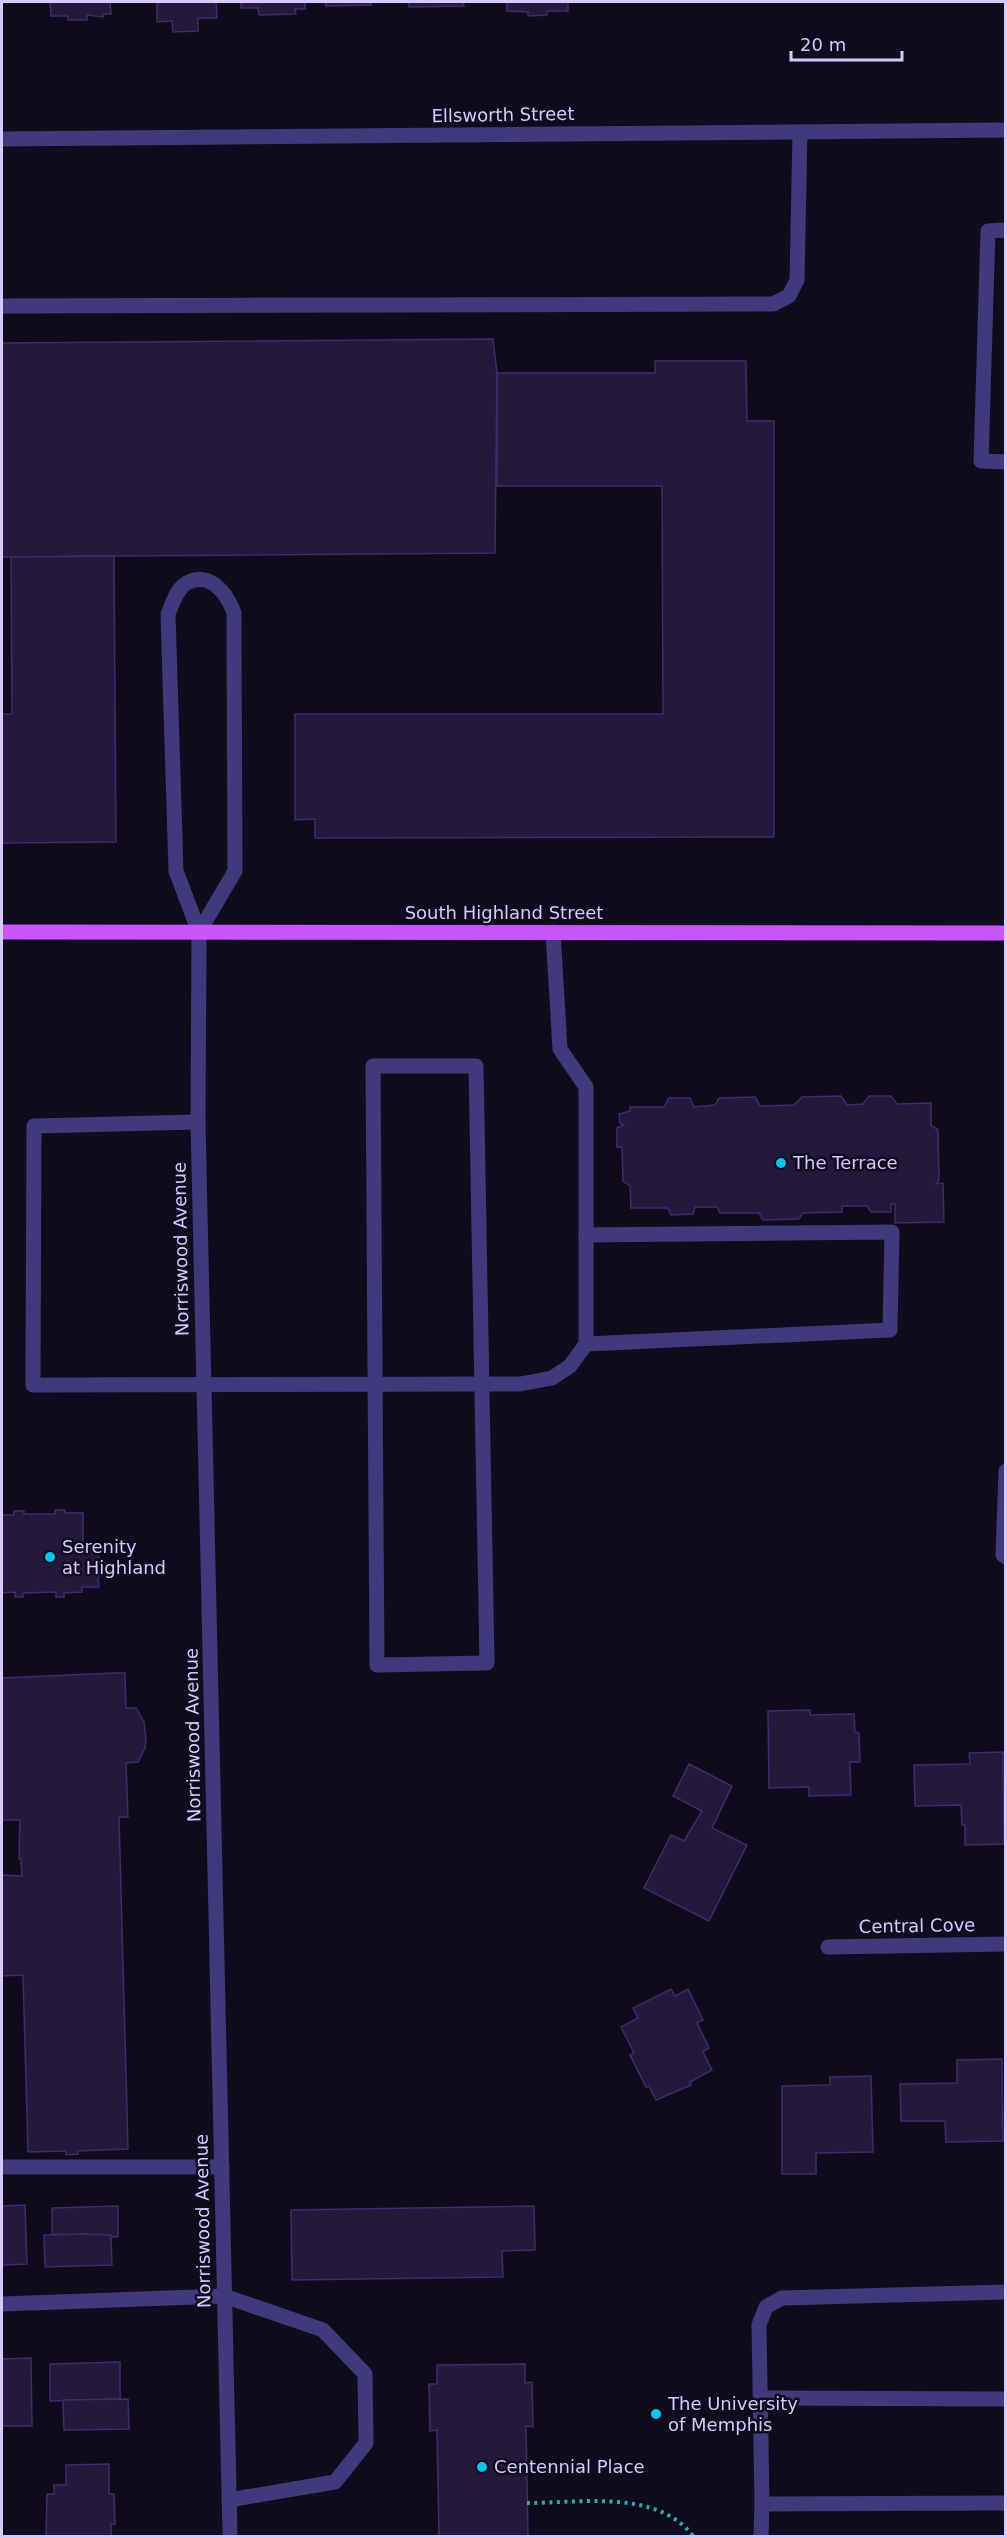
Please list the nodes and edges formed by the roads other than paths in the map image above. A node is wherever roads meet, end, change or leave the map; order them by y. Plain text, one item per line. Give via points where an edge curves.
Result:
1 (1005, 130) edge
2 (800, 132) junction
3 (2, 139) edge
4 (1005, 230) edge
5 (2, 306) edge
6 (1005, 462) edge
7 (2, 932) edge
8 (199, 932) junction
9 (553, 932) junction
10 (1005, 933) edge
11 (198, 1122) junction
12 (586, 1235) junction
13 (586, 1344) junction
14 (375, 1384) junction
15 (482, 1384) junction
16 (204, 1385) junction
17 (1005, 1471) edge
18 (1005, 1557) edge
19 (1005, 1944) edge
20 (828, 1947) dead end
21 (2, 2167) edge
22 (222, 2167) junction
23 (1005, 2292) edge
24 (224, 2296) junction
25 (2, 2304) edge
26 (760, 2398) junction
27 (1005, 2399) edge
28 (229, 2500) junction
29 (1005, 2503) edge
30 (762, 2504) junction
31 (230, 2536) edge
32 (762, 2536) edge

1 - 2 street, Ellsworth Street
2 - 3 street, Ellsworth Street
2 - 5 street via 797,280 789,296 773,304
4 - 6 street via 988,231 981,461
7 - 8 main road, South Highland Street
8 - 8 street via 235,871 234,613 218,585 200,579 184,585 168,614 176,871
8 - 9 main road, South Highland Street
8 - 11 street, Norriswood Avenue
9 - 10 main road, South Highland Street
9 - 12 street via 560,1049 586,1087
11 - 16 street, Norriswood Avenue
11 - 16 street via 34,1126 33,1385
12 - 13 street
12 - 13 street via 892,1232 890,1330
13 - 15 street via 570,1366 552,1378 520,1384
14 - 15 street
14 - 15 street via 377,1665 487,1663
14 - 15 street via 373,1066 476,1066
14 - 16 street
16 - 22 street, Norriswood Avenue
17 - 18 street
19 - 20 street, Central Cove
21 - 22 street
22 - 24 street, Norriswood Avenue
23 - 26 street via 782,2298 766,2307 759,2325
24 - 25 street
24 - 28 street, Norriswood Avenue
24 - 28 street via 323,2330 365,2374 366,2443 335,2482
26 - 27 street
26 - 30 street
28 - 31 street, Norriswood Avenue
29 - 30 street
30 - 32 street

